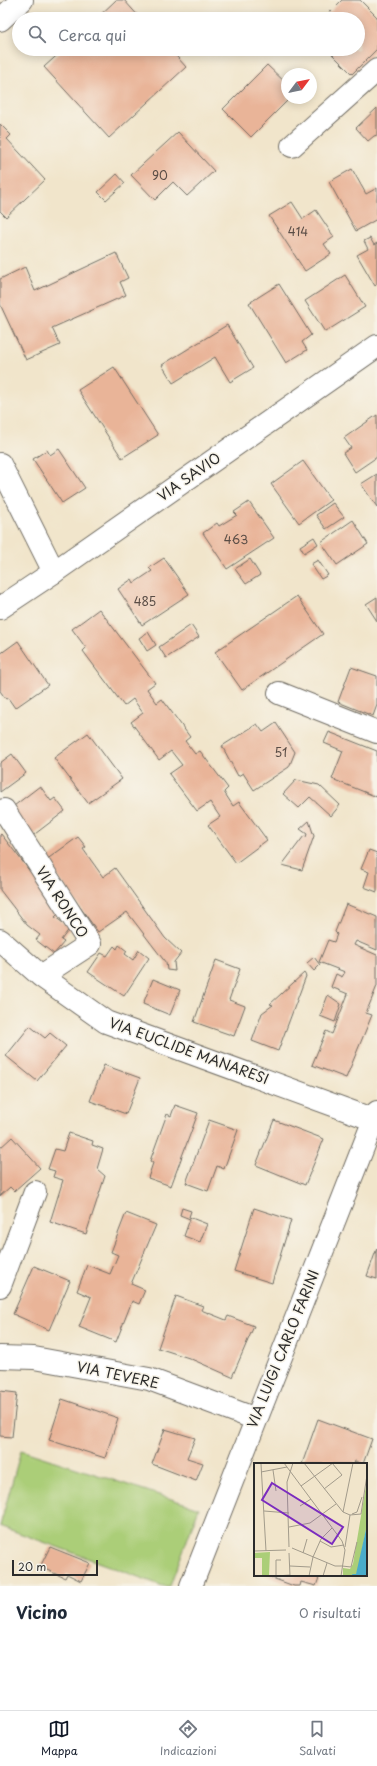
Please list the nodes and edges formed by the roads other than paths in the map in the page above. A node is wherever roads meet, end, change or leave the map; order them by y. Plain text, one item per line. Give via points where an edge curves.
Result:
1 (22, 0) edge
2 (0, 20) edge
3 (377, 70) edge
4 (292, 146) dead end
5 (377, 346) edge
6 (0, 464) edge
7 (54, 572) junction
8 (0, 608) edge
9 (279, 693) dead end
10 (377, 732) edge
11 (4, 810) dead end
12 (0, 940) edge
13 (41, 976) junction
14 (376, 1117) edge
15 (35, 1192) dead end
16 (0, 1286) edge
17 (0, 1357) edge
18 (256, 1419) junction
19 (191, 1586) edge

1 - 2 street
3 - 4 street
5 - 7 street, VIA SAVIO
6 - 7 street
7 - 8 street, VIA SAVIO
9 - 10 street
11 - 13 street, VIA RONCO via 90,944
12 - 13 street, VIA EUCLIDE MANARESI
13 - 14 street, VIA EUCLIDE MANARESI via 106,1022
14 - 18 street, VIA LUIGI CARLO FARINI
15 - 16 street
17 - 18 street, VIA TEVERE via 34,1358 149,1380
18 - 19 street, VIA LUIGI CARLO FARINI

